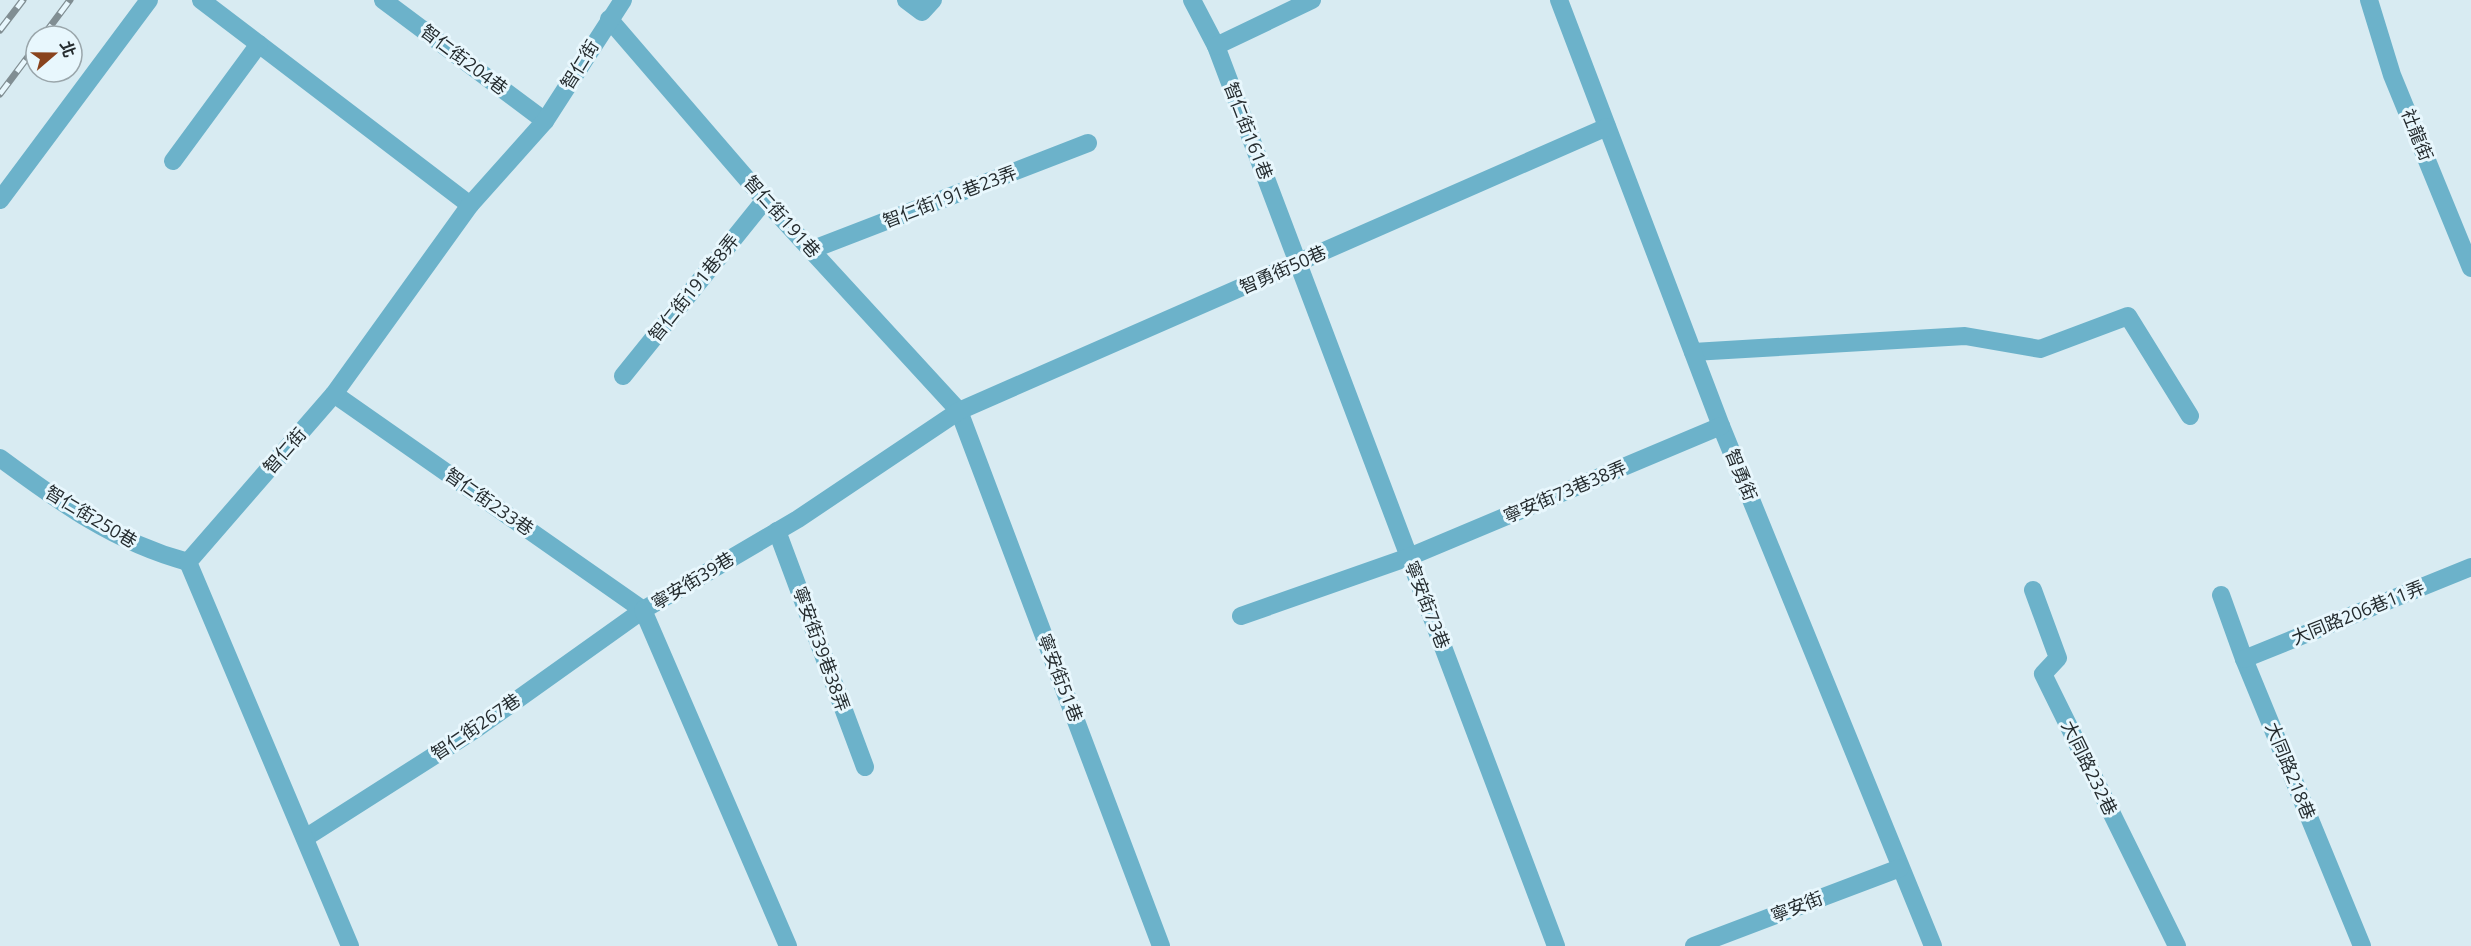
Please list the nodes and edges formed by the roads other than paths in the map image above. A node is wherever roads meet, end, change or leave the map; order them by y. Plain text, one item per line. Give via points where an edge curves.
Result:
1 (149, 0) edge
2 (201, 0) edge
3 (383, 0) edge
4 (622, 0) edge
5 (906, 0) edge
6 (933, 0) edge
7 (1192, 0) edge
8 (1312, 0) edge
9 (1559, 0) edge
10 (2369, 0) edge
11 (609, 20) junction
12 (259, 44) junction
13 (1216, 46) junction
14 (545, 120) junction
15 (1607, 127) junction
16 (1088, 143) dead end
17 (173, 161) dead end
18 (765, 200) junction
19 (0, 201) edge
20 (470, 205) junction
21 (811, 250) junction
22 (1298, 264) junction
23 (2471, 268) edge
24 (1693, 352) junction
25 (623, 376) dead end
26 (334, 394) junction
27 (958, 411) junction
28 (2190, 416) dead end
29 (1721, 426) junction
30 (0, 458) edge
31 (777, 531) junction
32 (1409, 557) junction
33 (188, 562) junction
34 (2471, 567) edge
35 (2033, 590) dead end
36 (2221, 595) dead end
37 (643, 610) junction
38 (1241, 616) dead end
39 (2244, 659) junction
40 (865, 767) dead end
41 (305, 838) junction
42 (1900, 868) junction
43 (350, 946) edge
44 (788, 946) edge
45 (1161, 946) edge
46 (1556, 946) edge
47 (1694, 946) edge
48 (1933, 946) edge
49 (2177, 946) edge
50 (2362, 946) edge

1 - 19 street
2 - 12 street
3 - 14 street, 智仁街204巷
4 - 11 street, 智仁街
5 - 6 street via 922,12
7 - 13 street, 智仁街161巷
8 - 13 street
9 - 15 street, 智勇街
10 - 23 street, 社龍街 via 2392,75
11 - 14 street, 智仁街
11 - 18 street, 智仁街191巷
12 - 17 street
12 - 20 street
13 - 22 street, 智仁街161巷
14 - 20 street, 智仁街
15 - 22 street, 智勇街50巷
15 - 24 street, 智勇街
16 - 21 street, 智仁街191巷23弄
18 - 21 street, 智仁街191巷
18 - 25 street, 智仁街191巷8弄
20 - 26 street, 智仁街
21 - 27 street, 智仁街191巷
22 - 27 street, 智勇街50巷
22 - 32 street, 寧安街73巷
24 - 28 street via 1965,336 2040,349 2128,316
24 - 29 street, 智勇街
26 - 33 street, 智仁街
26 - 37 street, 智仁街233巷
27 - 31 street, 寧安街39巷
27 - 45 street, 寧安街51巷
29 - 32 street, 寧安街73巷38弄
29 - 42 street, 智勇街
30 - 33 street, 智仁街250巷 via 68,508 149,551
31 - 37 street, 寧安街39巷
31 - 40 street, 寧安街39巷38弄
32 - 38 street, 寧安街73巷38弄
32 - 46 street, 寧安街73巷
33 - 41 street
34 - 39 street, 大同路206巷11弄
35 - 49 street, 大同路232巷 via 2058,658 2043,674
36 - 39 street, 大同路218巷
37 - 41 street, 智仁街267巷 via 476,729
37 - 44 street, 寧安街39巷
39 - 50 street, 大同路218巷
41 - 43 street
42 - 47 street, 寧安街
42 - 48 street, 智勇街

